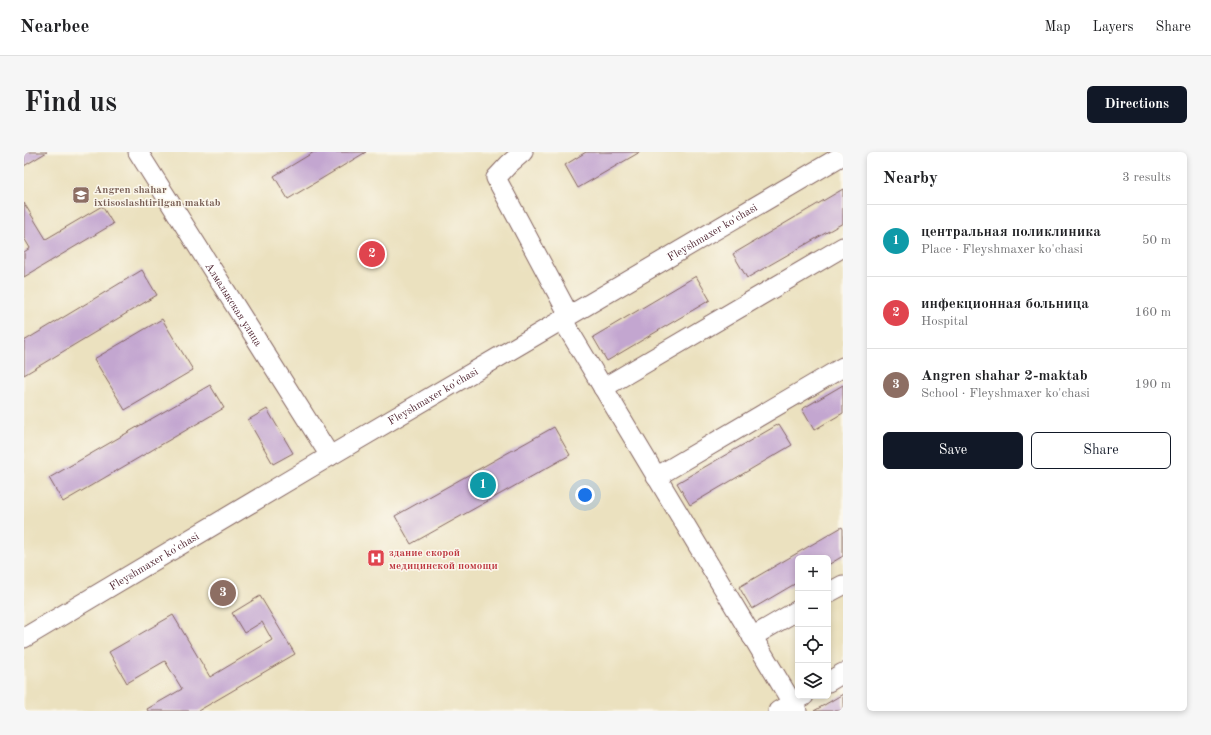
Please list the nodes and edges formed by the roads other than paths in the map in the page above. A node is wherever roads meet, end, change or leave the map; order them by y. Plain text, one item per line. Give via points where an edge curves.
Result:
1 (138, 152) edge
2 (523, 152) edge
3 (843, 155) edge
4 (843, 247) edge
5 (566, 317) junction
6 (843, 367) edge
7 (603, 388) junction
8 (330, 456) junction
9 (656, 477) junction
10 (843, 585) edge
11 (831, 591) edge
12 (795, 612) edge
13 (752, 637) junction
14 (24, 638) edge
15 (843, 673) edge
16 (831, 680) edge
17 (793, 705) edge

1 - 8 street, Алмалыкская улица
2 - 5 street via 496,178
3 - 5 street, Fleyshmaxer ko'chasi
4 - 7 street
5 - 7 street
5 - 8 street, Fleyshmaxer ko'chasi
6 - 9 street
7 - 9 street
8 - 14 street, Fleyshmaxer ko'chasi
9 - 13 street
10 - 11 street
12 - 13 street
13 - 17 street
15 - 16 street

